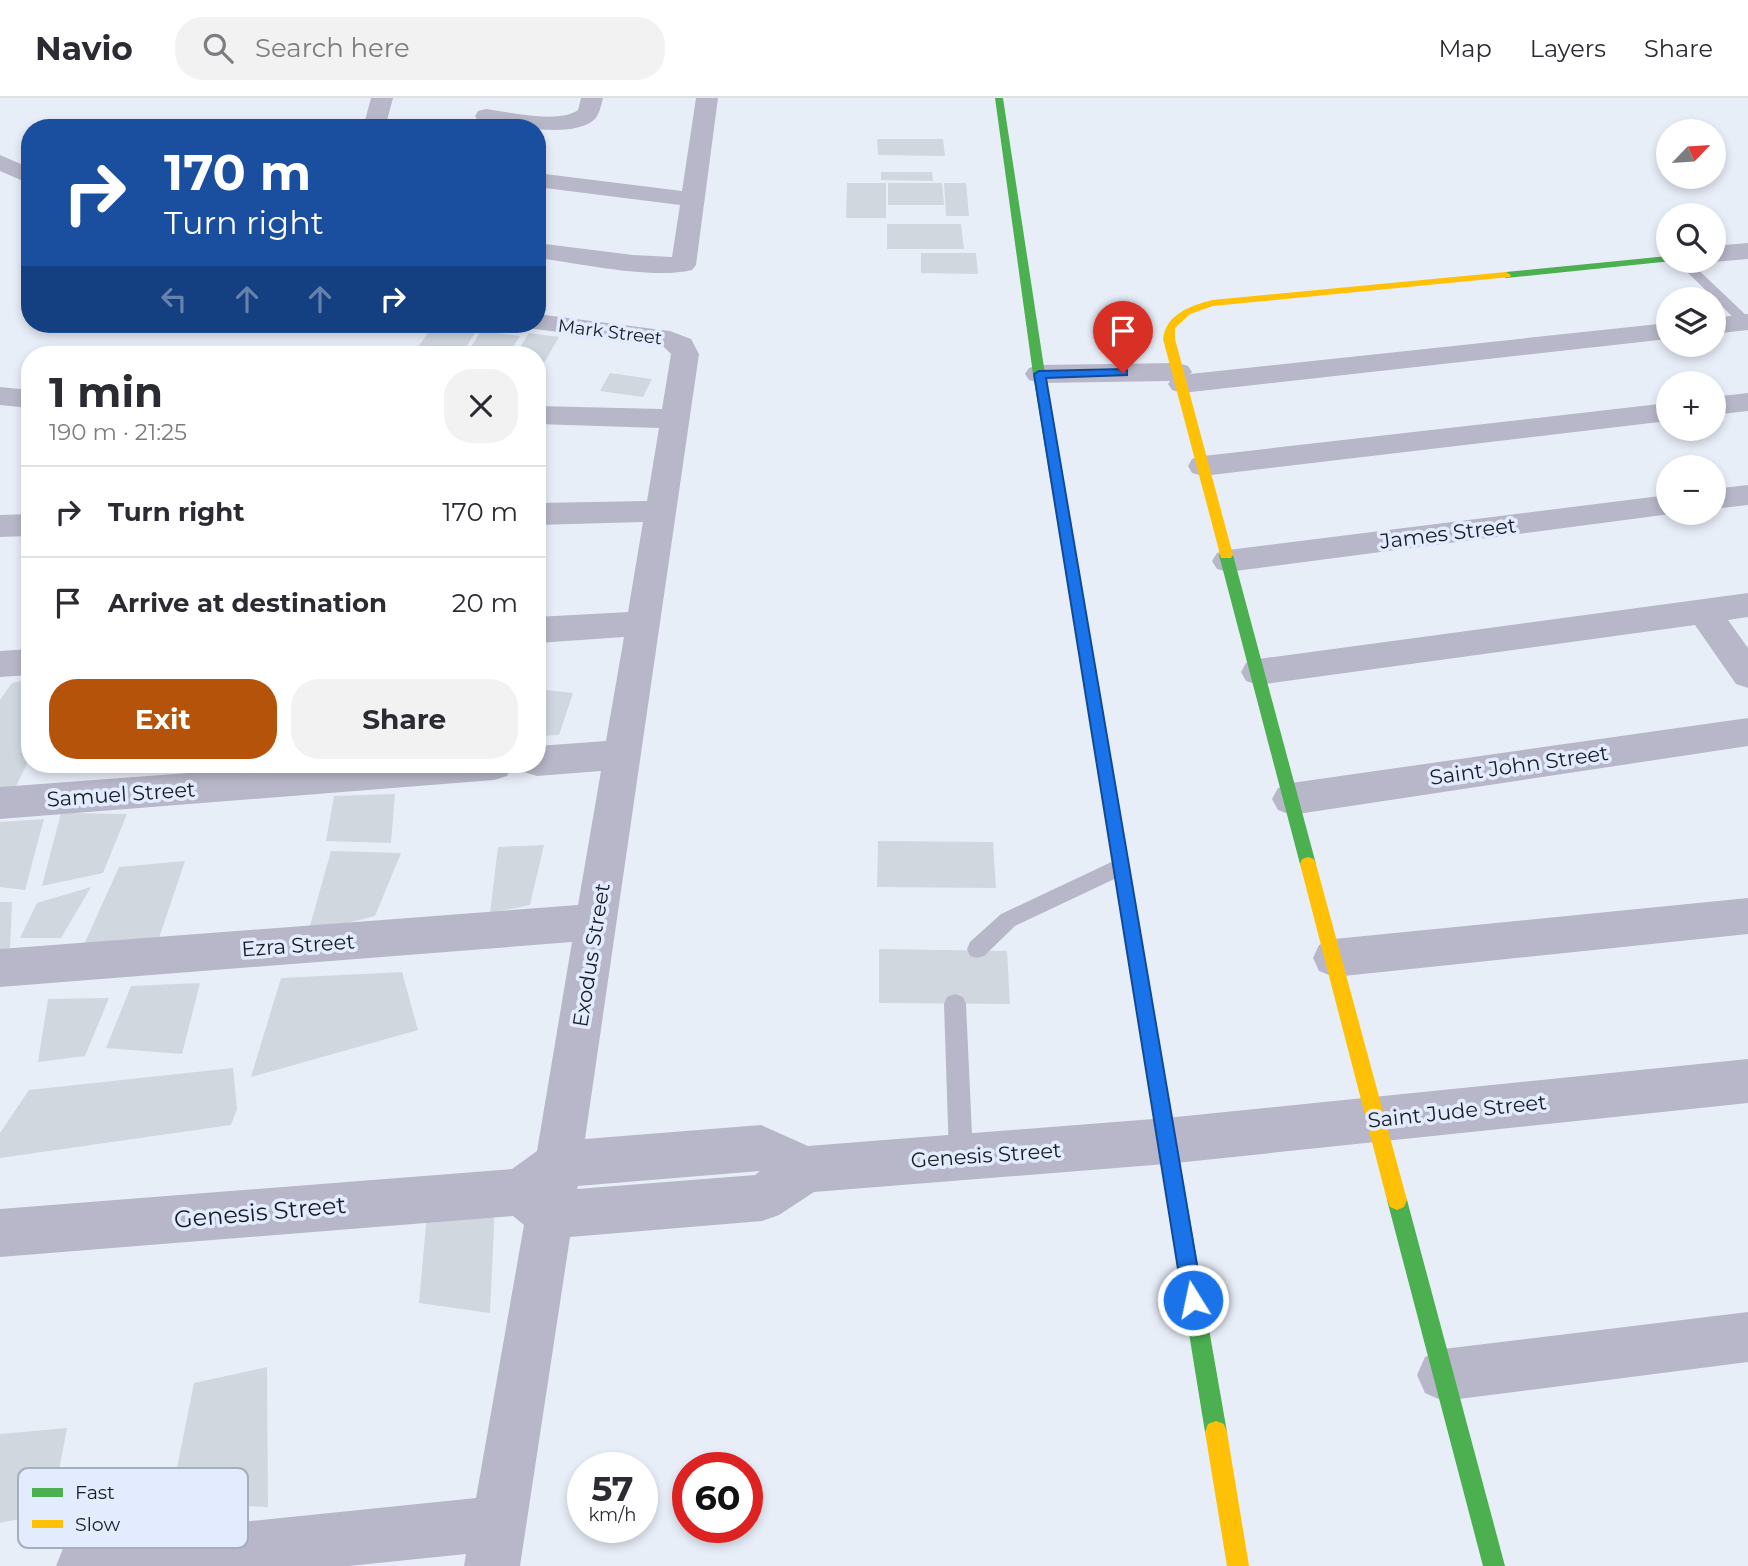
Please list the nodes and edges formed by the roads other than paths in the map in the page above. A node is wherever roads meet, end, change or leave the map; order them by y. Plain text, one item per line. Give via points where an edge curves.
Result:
1 (382, 98) edge
2 (592, 98) edge
3 (706, 98) edge
4 (999, 98) edge
5 (487, 114) edge
6 (376, 119) edge
7 (531, 119) edge
8 (546, 121) edge
9 (0, 162) edge
10 (21, 172) edge
11 (546, 181) edge
12 (692, 199) junction
13 (546, 251) edge
14 (1748, 251) edge
15 (1726, 253) edge
16 (1656, 259) edge
17 (1695, 273) edge
18 (546, 323) edge
19 (1748, 323) edge
20 (1726, 325) edge
21 (1656, 332) edge
22 (681, 345) joint
23 (1039, 374) junction
24 (1180, 378) junction
25 (0, 396) edge
26 (21, 397) edge
27 (1748, 402) edge
28 (1726, 405) edge
29 (1656, 413) edge
30 (546, 415) edge
31 (675, 419) junction
32 (1203, 466) junction
33 (1748, 495) edge
34 (1726, 498) edge
35 (1656, 507) edge
36 (660, 512) junction
37 (546, 514) edge
38 (21, 525) edge
39 (0, 526) edge
40 (1228, 561) junction
41 (1748, 605) edge
42 (1703, 611) junction
43 (643, 623) junction
44 (546, 629) edge
45 (21, 663) edge
46 (0, 664) edge
47 (1258, 672) junction
48 (1748, 675) edge
49 (1748, 732) edge
50 (623, 755) junction
51 (546, 760) edge
52 (390, 773) edge
53 (1291, 799) junction
54 (0, 803) edge
55 (1121, 867) junction
56 (1748, 916) edge
57 (596, 922) junction
58 (977, 949) dead end
59 (1334, 958) junction
60 (0, 968) edge
61 (955, 1004) dead end
62 (1748, 1081) edge
63 (1376, 1119) junction
64 (1166, 1140) junction
65 (961, 1156) junction
66 (558, 1164) junction
67 (807, 1169) junction
68 (535, 1203) junction
69 (0, 1233) edge
70 (1748, 1337) edge
71 (1443, 1375) junction
72 (496, 1544) edge
73 (84, 1566) edge
74 (1238, 1566) edge
75 (1494, 1566) edge

1 - 6 street
2 - 8 street via 588,113 567,123
3 - 12 street
4 - 23 street
5 - 7 street
9 - 10 street
11 - 12 street
12 - 13 street via 683,265
14 - 15 street
16 - 24 street via 1212,303 1185,312 1170,327
17 - 19 lane
18 - 22 street, Mark Street via 670,339
19 - 20 street
21 - 24 street
22 - 31 street, Exodus Street via 685,354
23 - 24 street
23 - 55 street
24 - 32 street
25 - 26 street
27 - 28 street
29 - 32 street
30 - 31 street
31 - 36 street, Exodus Street
32 - 40 street
33 - 34 street
35 - 40 street, James Street
36 - 37 street
36 - 43 street, Exodus Street
38 - 39 street
40 - 47 street
41 - 42 street
42 - 47 street
42 - 48 street
43 - 44 street
43 - 50 street, Exodus Street
45 - 46 street
47 - 53 street
49 - 53 street, Saint John Street
50 - 51 street
50 - 57 street, Exodus Street
52 - 54 street, Samuel Street
53 - 59 street
55 - 58 lane via 1008,920
55 - 64 street
56 - 59 street
57 - 60 street, Ezra Street
57 - 66 street, Exodus Street
59 - 63 street
61 - 65 lane
62 - 63 street, Saint Jude Street
63 - 64 street, Saint Jude Street
63 - 71 street
64 - 65 street, Genesis Street
64 - 74 street
65 - 67 street, Genesis Street
66 - 67 street, Genesis Street via 761,1148
66 - 68 street
67 - 68 street, Genesis Street via 762,1198
68 - 69 street, Genesis Street
68 - 72 street
70 - 71 street
71 - 75 street
72 - 73 street

